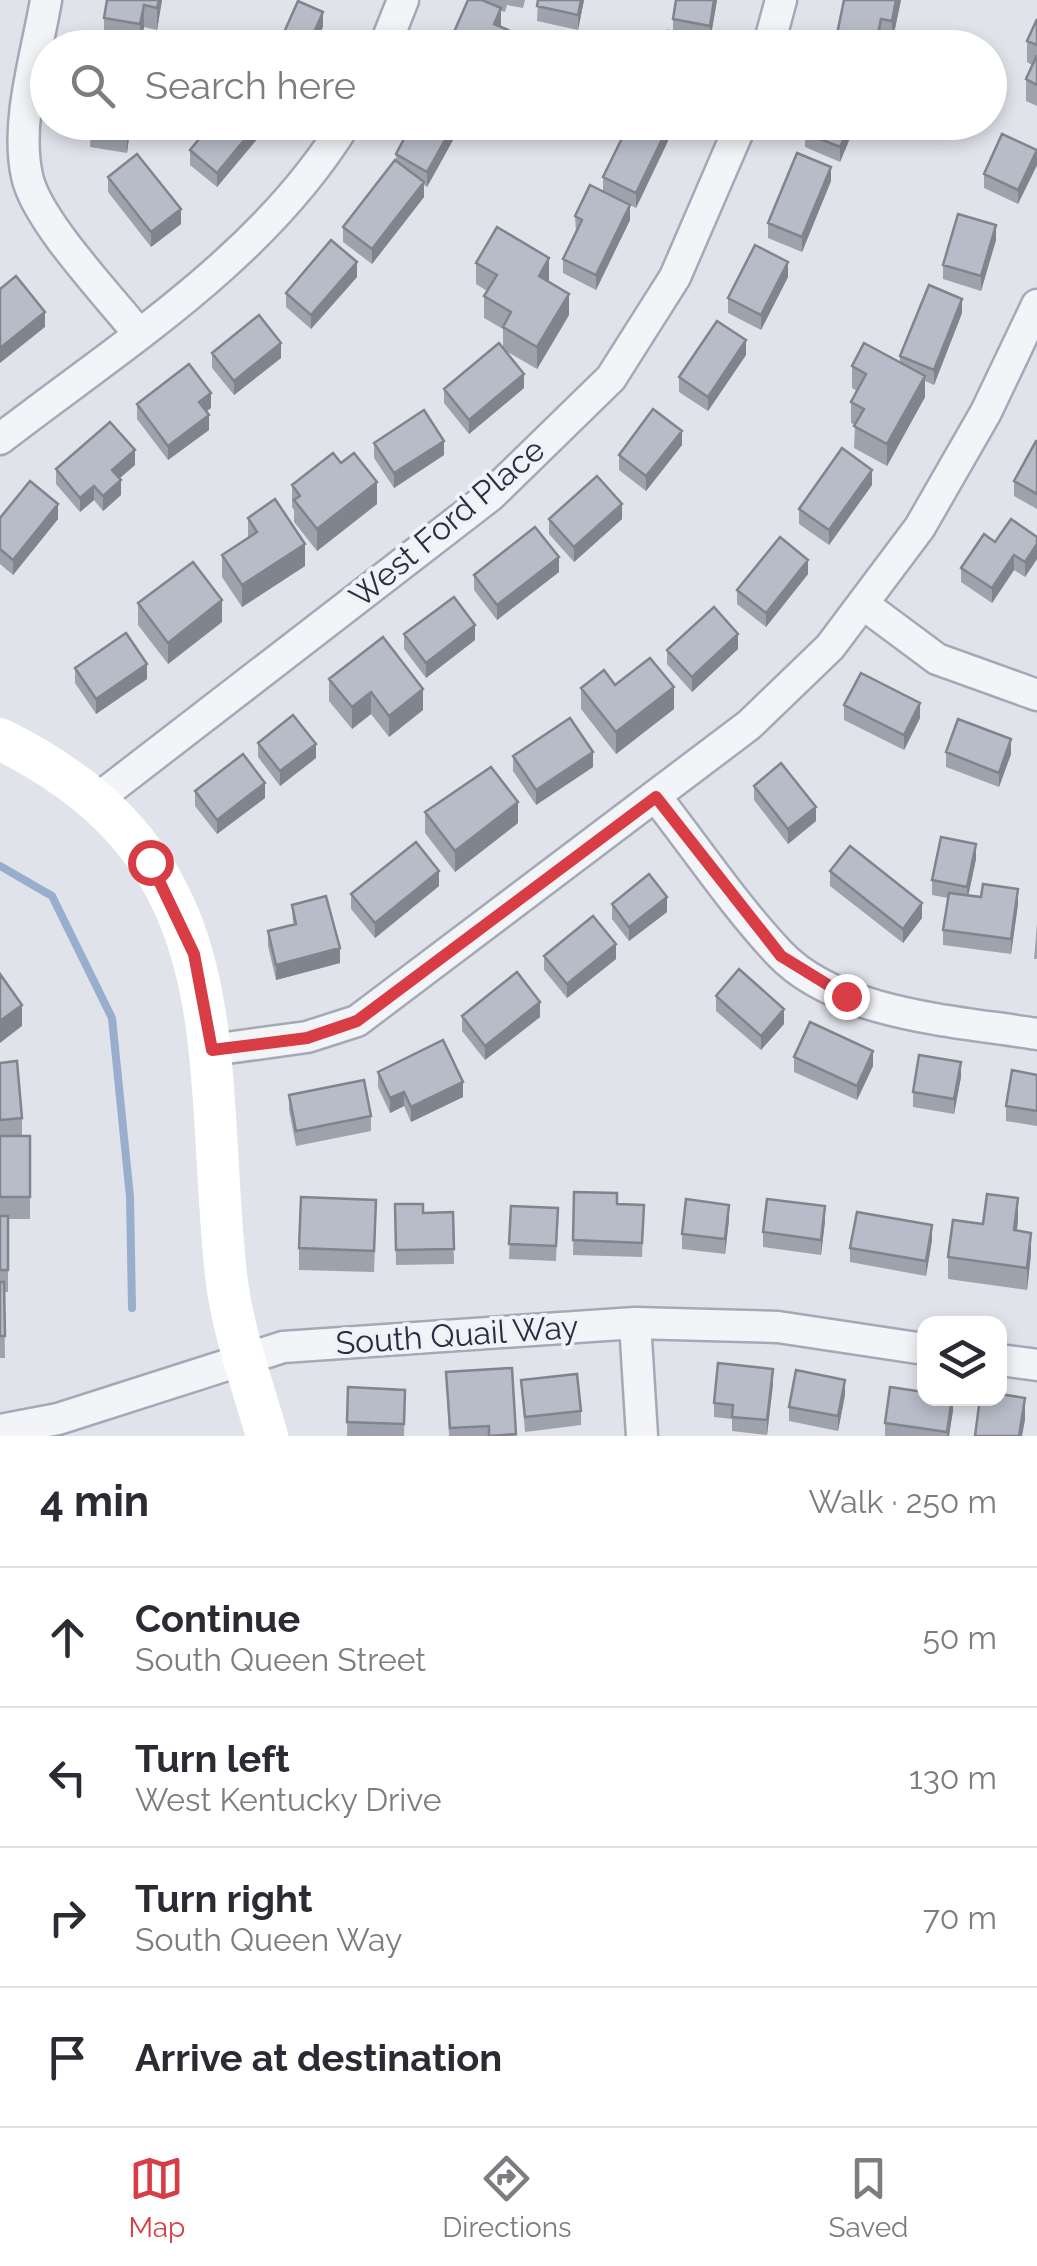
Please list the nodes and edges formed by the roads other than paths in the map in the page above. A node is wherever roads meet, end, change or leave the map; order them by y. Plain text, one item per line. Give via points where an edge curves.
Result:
1 (46, 0) edge
2 (403, 0) edge
3 (780, 0) edge
4 (41, 30) edge
5 (391, 30) edge
6 (772, 30) edge
7 (30, 98) edge
8 (333, 140) edge
9 (734, 140) edge
10 (1037, 306) edge
11 (138, 333) junction
12 (0, 439) edge
13 (863, 604) junction
14 (1037, 695) edge
15 (0, 739) edge
16 (656, 797) junction
17 (96, 800) junction
18 (1037, 1034) edge
19 (212, 1050) junction
20 (635, 1323) junction
21 (917, 1347) edge
22 (244, 1356) junction
23 (1007, 1361) edge
24 (1037, 1366) edge
25 (0, 1430) edge
26 (267, 1436) edge
27 (642, 1436) edge

1 - 4 street
2 - 5 street
3 - 6 street
7 - 11 street via 27,176 41,210
8 - 11 street via 288,205
9 - 17 street, West Ford Place via 674,277 611,378 490,496
10 - 13 street via 951,475
11 - 12 street
13 - 14 street via 938,658
13 - 16 street via 830,647 749,725
15 - 17 street
16 - 18 street via 781,956 846,996 901,1013
16 - 19 street via 357,1021 307,1038
17 - 19 street via 150,862 184,924
19 - 22 street via 226,1278
20 - 21 street, South Quail Way via 778,1327
20 - 22 street, South Quail Way via 283,1347
20 - 27 street
22 - 25 street, South Quail Way via 58,1419
22 - 26 street
23 - 24 street

